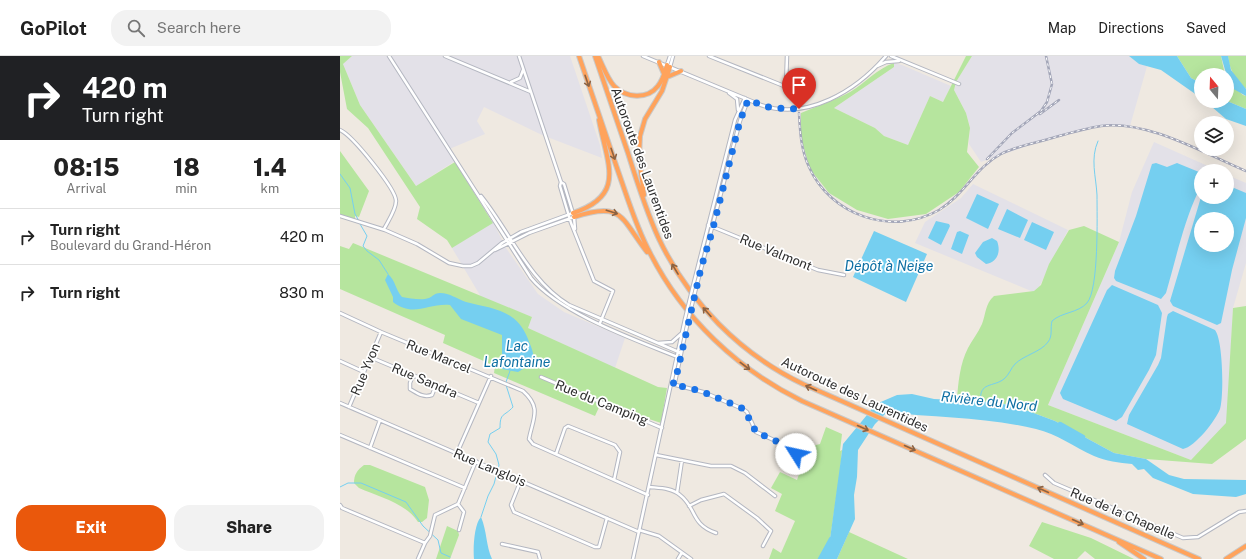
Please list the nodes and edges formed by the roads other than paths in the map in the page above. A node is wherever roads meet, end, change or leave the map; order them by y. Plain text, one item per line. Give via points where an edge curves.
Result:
1 (389, 56) edge
2 (444, 56) edge
3 (519, 56) edge
4 (579, 56) edge
5 (594, 56) edge
6 (598, 56) edge
7 (643, 56) edge
8 (670, 56) edge
9 (673, 56) edge
10 (709, 56) edge
11 (788, 56) edge
12 (886, 56) edge
13 (891, 56) edge
14 (659, 62) junction
15 (904, 62) junction
16 (668, 66) junction
17 (523, 68) junction
18 (875, 68) junction
19 (681, 71) junction
20 (665, 76) junction
21 (508, 82) junction
22 (959, 84) dead end
23 (728, 91) junction
24 (531, 92) junction
25 (746, 99) junction
26 (595, 104) junction
27 (738, 113) junction
28 (340, 130) edge
29 (475, 189) junction
30 (646, 206) junction
31 (340, 216) edge
32 (572, 216) junction
33 (708, 225) junction
34 (713, 227) junction
35 (384, 229) junction
36 (511, 238) junction
37 (507, 240) junction
38 (514, 241) junction
39 (510, 243) junction
40 (495, 250) junction
41 (654, 261) junction
42 (844, 275) dead end
43 (694, 287) junction
44 (340, 313) edge
45 (602, 319) junction
46 (686, 320) junction
47 (600, 323) junction
48 (381, 332) junction
49 (682, 332) junction
50 (657, 343) junction
51 (679, 352) junction
52 (370, 357) junction
53 (678, 357) junction
54 (340, 361) edge
55 (364, 372) junction
56 (413, 375) junction
57 (491, 376) junction
58 (541, 377) dead end
59 (672, 384) junction
60 (436, 385) junction
61 (340, 403) edge
62 (479, 403) junction
63 (349, 407) junction
64 (380, 420) junction
65 (662, 428) junction
66 (340, 435) edge
67 (370, 448) junction
68 (794, 449) dead end
69 (457, 453) junction
70 (556, 454) junction
71 (656, 455) junction
72 (682, 460) junction
73 (476, 461) junction
74 (1045, 475) dead end
75 (521, 480) junction
76 (614, 480) junction
77 (650, 487) junction
78 (465, 488) junction
79 (677, 493) junction
80 (648, 495) junction
81 (775, 496) dead end
82 (458, 504) junction
83 (340, 505) edge
84 (689, 506) junction
85 (1246, 510) edge
86 (607, 518) junction
87 (459, 530) dead end
88 (639, 531) junction
89 (716, 533) dead end
90 (1110, 536) junction
91 (425, 543) junction
92 (502, 544) dead end
93 (763, 546) dead end
94 (1246, 546) edge
95 (681, 554) junction
96 (418, 559) edge
97 (540, 559) edge
98 (633, 559) edge
99 (678, 559) edge
100 (691, 559) edge
101 (1144, 559) edge
102 (1161, 559) edge
103 (1199, 559) edge
104 (1226, 559) edge

1 - 29 street
2 - 21 street
3 - 17 street
4 -> 26 highway, Autoroute des Laurentides
5 - 30 highway, Autoroute des Laurentides
6 - 20 highway via 614,85 630,95 641,96 653,91
7 - 14 street
8 - 16 street
9 - 16 street
10 - 11 street via 781,85 786,85
12 - 18 street
13 - 15 street
14 - 16 street
14 - 20 highway
15 - 18 street via 888,61
15 - 22 street
16 - 19 street
16 - 20 highway
17 - 21 street via 520,78
17 - 24 street
18 - 25 street via 840,94 808,108 771,108
19 - 20 highway
19 - 23 street
20 - 30 highway via 661,93 645,120 640,136 639,162
21 - 24 street
23 - 25 street
23 - 27 street via 737,99
24 - 32 street via 561,182 564,184
25 - 27 street
25 - 34 street
26 - 32 highway via 609,168 608,185 596,204
26 -> 41 highway, Autoroute des Laurentides via 635,220
27 - 33 street
28 - 35 street via 351,137 373,163 395,196 396,204
29 - 36 street
29 - 37 street
103 -> 30 highway, Autoroute des Laurentides via 863,411 783,373 753,354 724,329 697,300 676,271 659,239
31 - 35 street
32 - 36 street via 532,227
32 - 38 street
32 -> 41 highway via 601,210 616,213 627,223
32 - 45 street via 594,281 613,291
33 - 34 street, Rue Valmont
33 - 43 street
34 - 42 street, Rue Valmont via 818,270
34 - 43 street
35 - 40 street via 458,266 471,266
36 - 37 street
36 - 38 street
37 - 39 street
37 - 40 street
38 - 39 street
38 - 45 street via 532,270 554,295 569,305
39 - 40 street
39 - 47 street via 539,287 555,301
41 -> 90 highway, Autoroute des Laurentides via 688,312 711,336 737,360 783,391
43 - 46 street, bridge
44 - 48 street, Rue Marcel
45 - 47 street
45 - 50 street
46 - 49 street
46 - 51 street
47 - 53 street
48 - 52 street, Rue Yvon
48 - 57 street, Rue Marcel
49 - 50 street via 670,342
49 - 51 street
50 - 51 street
51 - 53 street
52 - 55 street, Rue Yvon
52 - 56 street, Rue Sandra
53 - 59 street via 675,382
54 - 55 street
55 - 63 street, Rue Yvon
56 - 60 street, Rue Sandra
56 - 60 street via 410,389 417,393 432,395
57 - 62 street
57 - 70 street, Rue Marcel via 529,396 536,416 530,442
58 - 65 street, Rue du Camping
59 - 65 street
59 - 68 street via 701,391 744,409 756,432
60 - 62 street, Rue Sandra
61 - 63 street, Rue Langlois
62 - 69 street
63 - 64 street, Rue Langlois
64 - 67 street
64 - 69 street, Rue Langlois
65 - 71 street
66 - 67 street
67 - 78 street
69 - 73 street, Rue Langlois
70 - 76 street, Rue Marcel
70 - 76 street via 568,426 615,445 620,452
71 - 72 street
71 - 77 street
72 - 79 street
72 - 81 street via 711,466 731,466 745,473
73 - 75 street, Rue Langlois
73 - 78 street
74 - 85 street, Rue de la Chapelle via 1054,483 1182,538 1198,537
75 - 86 street, Rue Langlois
75 - 86 street via 511,505 514,512 595,547 599,547 601,543
76 - 80 street, Rue Marcel
77 - 79 street
77 - 80 street
78 - 82 street
79 - 84 street
80 - 88 street
82 - 87 street via 464,512
82 - 91 street via 435,515 430,536
83 - 91 street
84 - 89 street via 704,529
84 - 93 street via 724,494 770,531
86 - 88 street, Rue Langlois
88 - 95 street, Rue Langlois via 659,536
88 - 98 street
90 - 101 highway
90 - 102 highway, Autoroute des Laurentides
91 - 96 street
92 - 97 street via 538,552
94 - 104 highway
95 - 99 street
95 - 100 street, Rue Langlois

